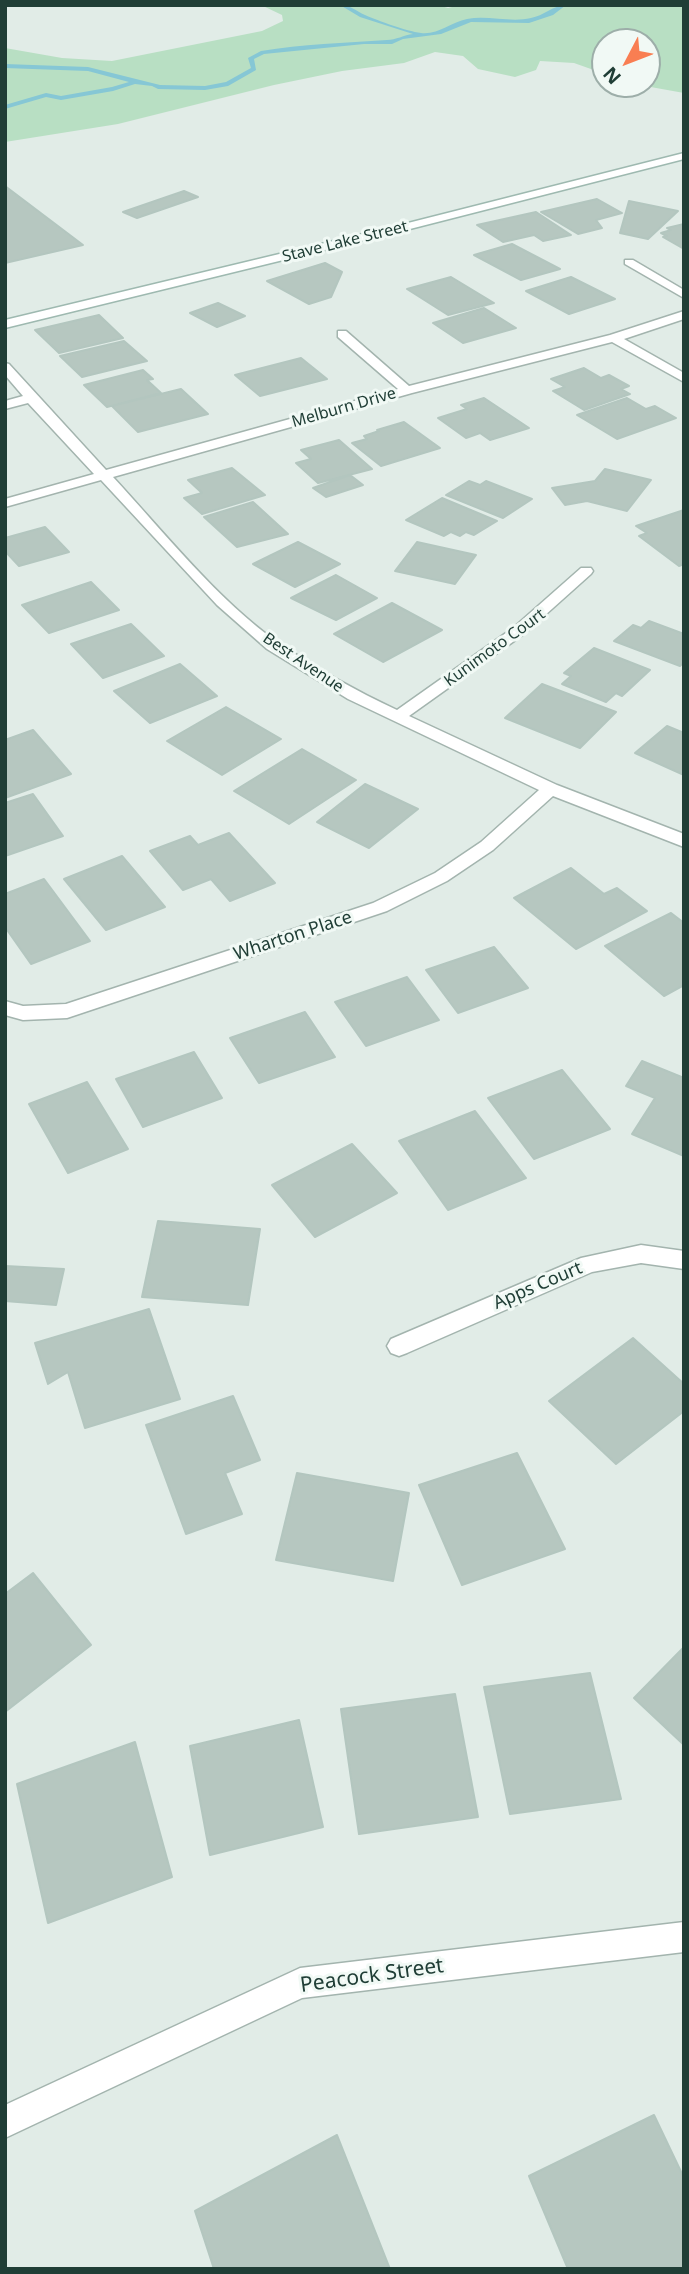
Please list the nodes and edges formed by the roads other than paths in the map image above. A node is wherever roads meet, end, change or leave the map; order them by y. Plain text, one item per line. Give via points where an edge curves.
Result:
1 (684, 156) edge
2 (629, 262) dead end
3 (684, 295) edge
4 (684, 315) edge
5 (5, 324) edge
6 (342, 334) dead end
7 (614, 338) junction
8 (5, 367) edge
9 (684, 379) edge
10 (407, 390) junction
11 (31, 398) junction
12 (5, 405) edge
13 (104, 477) junction
14 (5, 503) edge
15 (586, 572) dead end
16 (397, 717) junction
17 (551, 789) junction
18 (684, 841) edge
19 (5, 1008) edge
20 (684, 1260) edge
21 (399, 1346) dead end
22 (684, 1937) edge
23 (5, 2122) edge

1 - 5 street, Stave Lake Street
2 - 3 street
4 - 7 street, Melburn Drive
6 - 10 street
7 - 9 street
7 - 10 street, Melburn Drive
8 - 11 street, Best Avenue
10 - 13 street, Melburn Drive
11 - 12 street
11 - 13 street, Best Avenue
13 - 14 street, Melburn Drive
13 - 16 street, Best Avenue via 222,602 273,646 335,686
15 - 16 street, Kunimoto Court via 552,606
16 - 17 street, Best Avenue
17 - 18 street, Best Avenue
17 - 19 street, Wharton Place via 487,846 441,877 380,907 67,1011 23,1013
20 - 21 street, Apps Court via 641,1254 589,1264
22 - 23 street, Peacock Street via 300,1983

